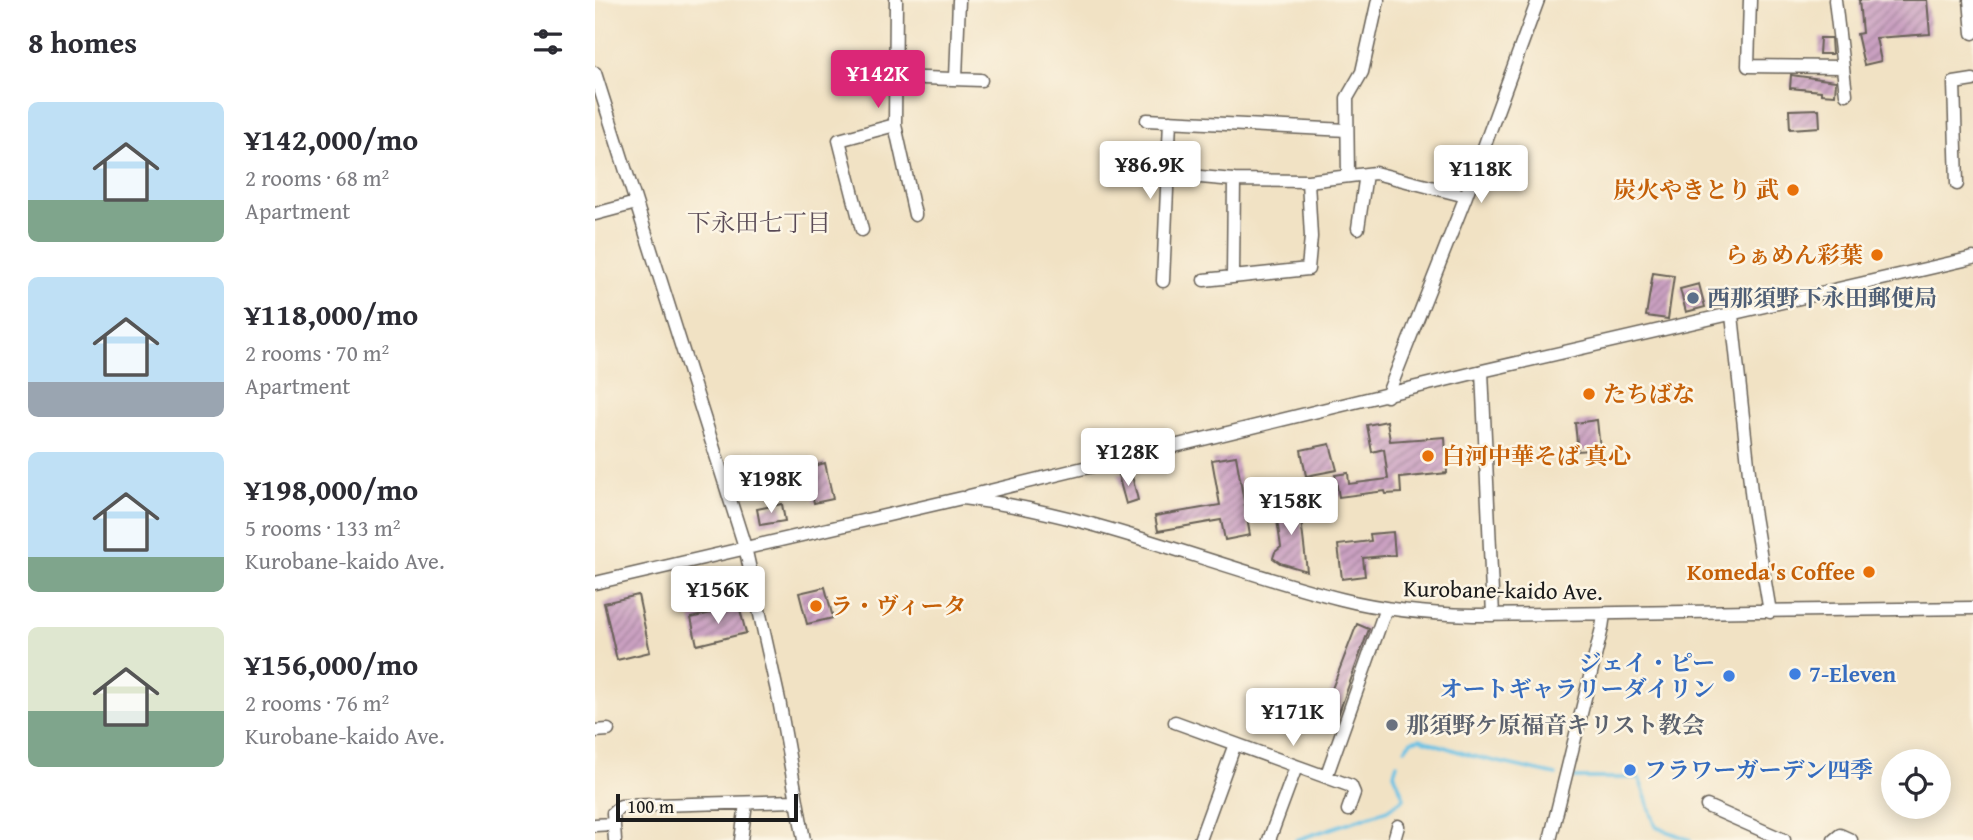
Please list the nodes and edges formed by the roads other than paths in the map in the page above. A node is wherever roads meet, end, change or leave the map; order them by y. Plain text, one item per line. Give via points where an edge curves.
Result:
1 (896, 0) edge
2 (958, 0) edge
3 (1378, 0) edge
4 (1538, 0) edge
5 (1749, 0) edge
6 (1835, 0) edge
7 (1970, 0) edge
8 (1973, 33) edge
9 (1843, 67) junction
10 (895, 77) junction
11 (956, 78) junction
12 (596, 79) edge
13 (981, 80) dead end
14 (1973, 80) edge
15 (1846, 94) dead end
16 (1147, 120) dead end
17 (1170, 121) junction
18 (895, 125) junction
19 (1347, 130) junction
20 (1167, 174) junction
21 (1366, 174) junction
22 (1348, 176) junction
23 (1234, 180) junction
24 (1308, 181) junction
25 (1957, 184) dead end
26 (1466, 196) junction
27 (636, 203) junction
28 (595, 214) edge
29 (915, 215) dead end
30 (1358, 228) dead end
31 (862, 230) dead end
32 (1973, 258) edge
33 (1233, 275) junction
34 (1204, 280) dead end
35 (1163, 281) dead end
36 (1732, 315) junction
37 (1482, 372) junction
38 (1387, 396) junction
39 (962, 498) junction
40 (745, 547) junction
41 (595, 583) edge
42 (1386, 608) junction
43 (1973, 608) edge
44 (1770, 612) junction
45 (1604, 614) junction
46 (1493, 615) junction
47 (1175, 722) dead end
48 (1235, 744) junction
49 (1296, 767) junction
50 (1326, 776) junction
51 (795, 801) junction
52 (746, 804) junction
53 (1707, 806) dead end
54 (1349, 810) dead end
55 (612, 824) junction
56 (595, 825) edge
57 (1398, 826) dead end
58 (614, 840) edge
59 (741, 840) edge
60 (804, 840) edge
61 (1200, 840) edge
62 (1269, 840) edge
63 (1394, 840) edge
64 (1551, 840) edge
65 (1784, 840) edge
66 (1834, 840) edge
67 (1851, 840) edge

1 - 10 street
2 - 11 street
3 - 19 street via 1362,72 1347,98
4 - 26 street
5 - 9 street via 1748,66
6 - 9 street
7 - 8 street
9 - 15 street
10 - 11 street
10 - 18 street
11 - 13 street
12 - 27 street
14 - 25 street via 1954,83
16 - 17 street
17 - 19 street
17 - 20 street
18 - 29 street
18 - 31 street via 839,140
19 - 22 street
20 - 23 street
20 - 35 street
21 - 22 street
21 - 26 street
21 - 30 street
22 - 24 street
23 - 24 street
23 - 33 street
24 - 33 street via 1308,268
26 - 38 street
27 - 28 street
27 - 40 street
32 - 36 street
33 - 34 street
36 - 37 street
36 - 44 street via 1753,510
37 - 38 street
37 - 46 street
38 - 39 street
39 - 40 street, Kurobane-kaido Ave.
39 - 42 street, Kurobane-kaido Ave. via 1054,514
40 - 41 street, Kurobane-kaido Ave.
40 - 51 street via 779,700
42 - 46 street, Kurobane-kaido Ave.
42 - 50 street
43 - 44 street, Kurobane-kaido Ave.
44 - 45 street, Kurobane-kaido Ave.
45 - 46 street, Kurobane-kaido Ave.
45 - 64 street
47 - 48 street
48 - 49 street
48 - 61 street
49 - 50 street
49 - 62 street
50 - 54 street via 1354,789
51 - 52 street
51 - 60 street
52 - 55 street via 621,806 613,813
52 - 59 street
53 - 65 street
55 - 56 street
55 - 58 street
57 - 63 street
66 - 67 street via 1840,835

